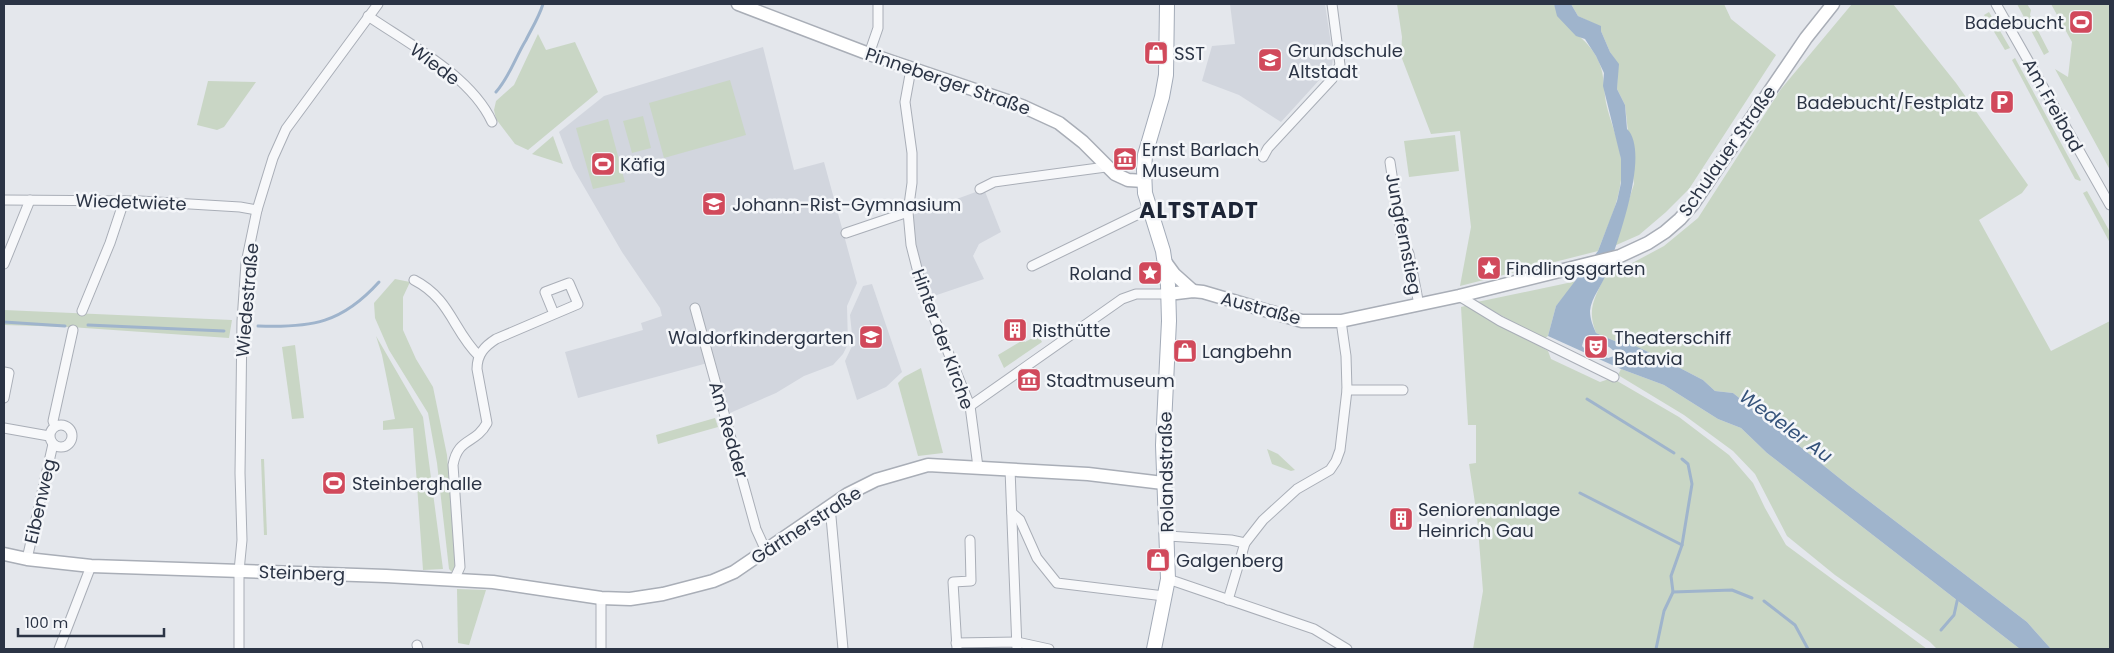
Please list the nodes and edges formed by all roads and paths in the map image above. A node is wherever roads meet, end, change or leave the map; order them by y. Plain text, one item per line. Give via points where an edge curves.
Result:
1 (378, 4) edge
2 (738, 4) edge
3 (878, 4) edge
4 (1167, 4) edge
5 (1332, 4) edge
6 (1833, 4) edge
7 (1996, 4) edge
8 (368, 16) junction
9 (869, 54) junction
10 (911, 69) junction
11 (492, 122) dead end
12 (1263, 157) dead end
13 (1390, 162) dead end
14 (1106, 167) junction
15 (1144, 181) junction
16 (980, 189) dead end
17 (4, 200) edge
18 (30, 200) junction
19 (124, 201) junction
20 (2110, 205) edge
21 (1149, 209) junction
22 (257, 210) junction
23 (908, 212) junction
24 (846, 233) dead end
25 (1166, 263) junction
26 (4, 264) edge
27 (1032, 266) dead end
28 (414, 280) dead end
29 (1193, 291) junction
30 (1168, 294) junction
31 (1459, 296) junction
32 (1419, 305) junction
33 (695, 308) dead end
34 (82, 311) dead end
35 (554, 314) dead end
36 (1341, 321) junction
37 (73, 330) dead end
38 (479, 356) junction
39 (4, 372) edge
40 (1614, 376) dead end
41 (1347, 390) junction
42 (1403, 390) dead end
43 (4, 398) edge
44 (969, 404) junction
45 (55, 426) junction
46 (4, 428) edge
47 (51, 440) junction
48 (978, 464) junction
49 (1010, 469) junction
50 (1163, 483) junction
51 (830, 506) junction
52 (1012, 513) junction
53 (1168, 536) junction
54 (970, 540) dead end
55 (1245, 543) junction
56 (766, 551) junction
57 (4, 554) edge
58 (27, 559) junction
59 (91, 566) junction
60 (239, 571) junction
61 (1168, 579) junction
62 (454, 580) junction
63 (1164, 596) junction
64 (600, 598) junction
65 (1228, 600) junction
66 (957, 646) edge
67 (1017, 646) edge
68 (59, 649) edge
69 (239, 649) edge
70 (601, 649) edge
71 (843, 649) edge
72 (1049, 649) edge
73 (1154, 649) edge
74 (1346, 649) edge

1 - 8 street, Wiedestraße
2 - 9 street, Pinneberger Straße
3 - 9 street via 878,28
4 - 15 main road, Rolandstraße via 1166,75 1145,155
5 - 12 street via 1340,65 1332,79
6 - 31 street, Schulauer Straße via 1806,38 1693,204 1665,232 1620,256
7 - 20 street, Am Freibad
8 - 11 street, Wiede via 451,74 485,106
8 - 22 street, Wiedestraße via 286,129
9 - 10 street, Pinneberger Straße
10 - 14 street, Pinneberger Straße via 1022,106 1059,123 1083,142
10 - 23 street, Hinter der Kirche via 905,102 912,153
13 - 32 street, Jungfernstieg via 1401,235 1409,254
14 - 15 street, Pinneberger Straße via 1123,178
14 - 16 street via 994,182
15 - 21 main road, Rolandstraße
17 - 18 street, Wiedetwiete
18 - 19 street, Wiedetwiete
18 - 26 street
19 - 22 street, Wiedetwiete
19 - 34 street
21 - 25 main road, Rolandstraße
21 - 27 street
22 - 60 street, Wiedestraße via 246,263 242,321 242,540
23 - 24 street
23 - 44 street, Hinter der Kirche via 911,245 922,288
25 - 29 street
25 - 30 main road, Rolandstraße
28 - 38 street via 429,288 446,306 468,346
29 - 30 street, Austraße
29 - 36 street, Austraße via 1304,321
30 - 44 street via 1136,294 1122,299
30 - 50 main road, Rolandstraße
31 - 32 street, Schulauer Straße
31 - 40 street via 1508,325
32 - 36 street, Austraße
33 - 56 street, Am Redder via 756,529
35 - 38 street via 496,339
36 - 41 street
37 - 45 street, Eibenweg via 53,421
38 - 62 street via 477,368 487,423 455,453 453,465 460,567
39 - 43 street via 9,373
41 - 42 street
41 - 55 street via 1336,461 1330,470 1283,500
44 - 48 street, Hinter der Kirche
45 - 47 street, Eibenweg via 50,432
45 - 47 street, Eibenweg via 67,427 72,438 68,445 60,448
46 - 47 street, Eibenweg
47 - 58 street, Eibenweg
48 - 49 street, Gärtnerstraße
48 - 51 street, Gärtnerstraße via 928,465 903,471 867,484
49 - 50 street, Gärtnerstraße
49 - 52 street
50 - 53 main road, Rolandstraße
51 - 56 street, Gärtnerstraße
51 - 71 street
52 - 63 street via 1020,520 1036,558 1057,583
52 - 67 street
53 - 55 street
53 - 61 main road, Rolandstraße
54 - 66 street via 972,581 953,582
55 - 65 street
56 - 64 street, Gärtnerstraße via 734,572 713,581 630,600
57 - 58 street, Steinberg
58 - 59 street, Steinberg
59 - 60 street, Steinberg
59 - 68 street
60 - 62 street, Steinberg
60 - 69 street, Wiedestraße
61 - 63 main road, Rolandstraße
61 - 65 street
62 - 64 street, Steinberg via 540,588
63 - 73 main road, Rolandstraße
64 - 70 street
65 - 74 street via 1314,629
66 - 67 street
67 - 72 street

